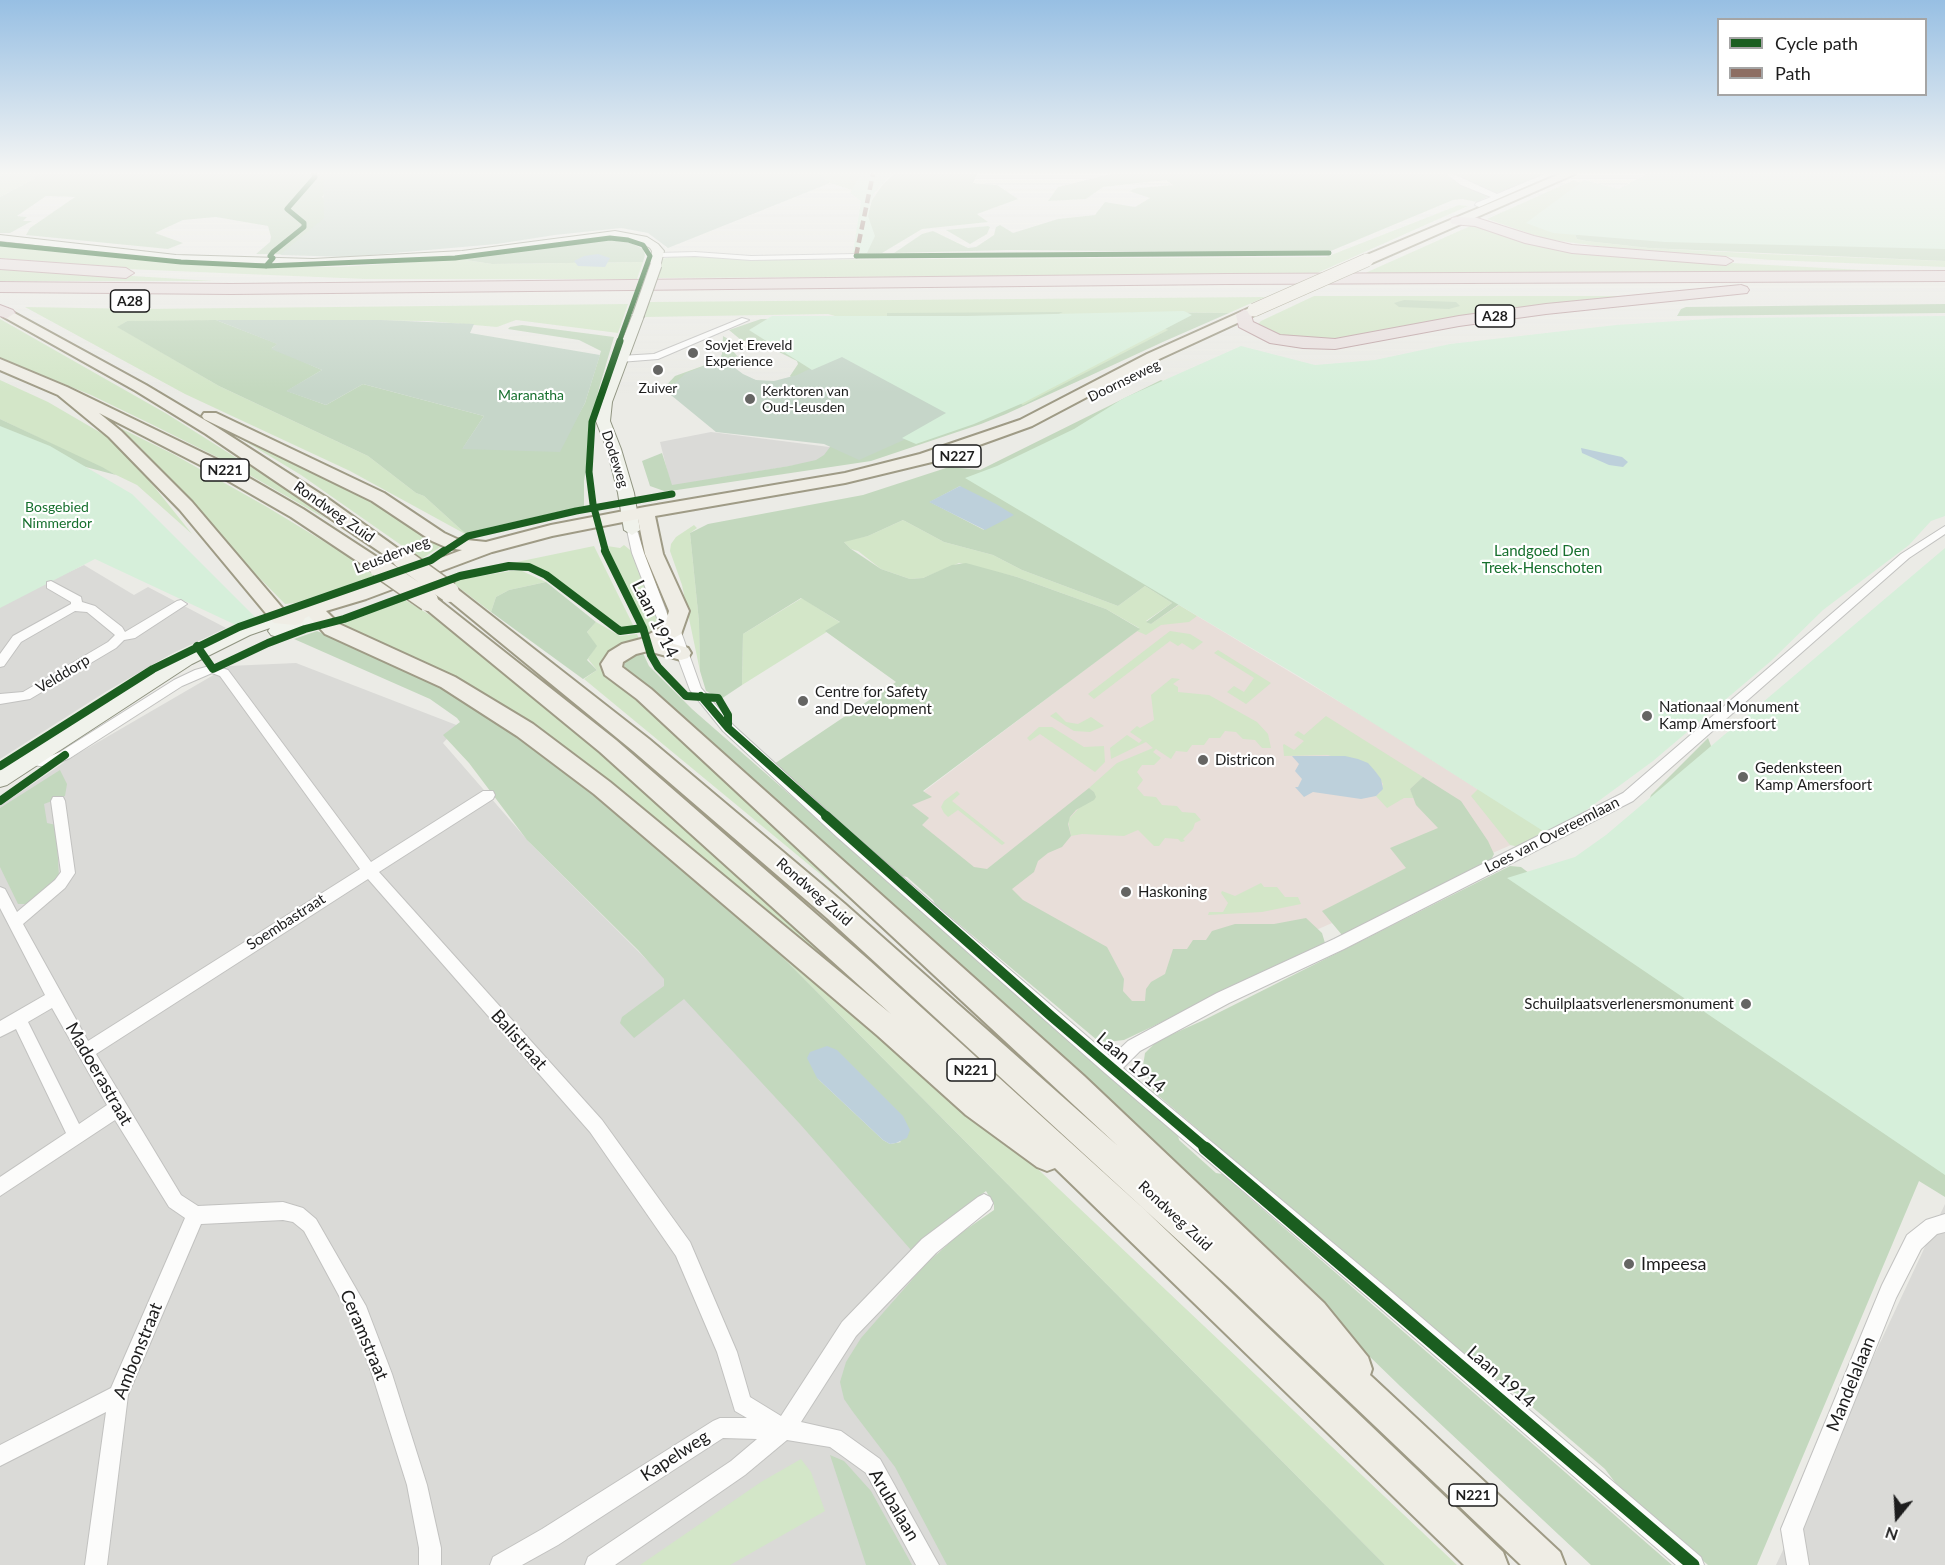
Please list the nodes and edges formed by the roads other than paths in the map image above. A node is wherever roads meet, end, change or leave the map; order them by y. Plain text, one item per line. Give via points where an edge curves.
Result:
1 (79, 247) edge
2 (515, 247) edge
3 (654, 247) edge
4 (1397, 247) edge
5 (1416, 247) edge
6 (1565, 247) edge
7 (856, 256) dead end
8 (657, 260) junction
9 (0, 264) edge
10 (1945, 269) edge
11 (1945, 276) edge
12 (0, 287) edge
13 (348, 287) junction
14 (1750, 289) junction
15 (1945, 289) edge
16 (2, 308) edge
17 (1248, 316) junction
18 (745, 320) dead end
19 (620, 359) junction
20 (0, 364) edge
21 (141, 388) junction
22 (62, 390) junction
23 (639, 521) junction
24 (1945, 529) edge
25 (486, 548) junction
26 (517, 554) junction
27 (434, 569) junction
28 (51, 585) dead end
29 (439, 597) junction
30 (351, 598) junction
31 (181, 604) dead end
32 (76, 606) junction
33 (320, 616) junction
34 (281, 618) junction
35 (674, 629) junction
36 (121, 636) junction
37 (648, 644) junction
38 (681, 653) junction
39 (0, 663) edge
40 (189, 663) junction
41 (213, 669) joint
42 (0, 699) edge
43 (31, 760) junction
44 (0, 780) edge
45 (488, 795) dead end
46 (58, 801) dead end
47 (368, 869) junction
48 (0, 893) edge
49 (15, 922) junction
50 (54, 998) junction
51 (19, 1019) junction
52 (0, 1030) edge
53 (85, 1052) junction
54 (1111, 1068) junction
55 (118, 1108) junction
56 (76, 1136) junction
57 (0, 1187) edge
58 (984, 1203) dead end
59 (196, 1215) junction
60 (1134, 1221) junction
61 (1945, 1223) edge
62 (118, 1395) junction
63 (1400, 1425) junction
64 (784, 1429) junction
65 (0, 1455) edge
66 (96, 1565) edge
67 (430, 1565) edge
68 (501, 1565) edge
69 (596, 1565) edge
70 (928, 1565) edge
71 (1490, 1565) edge
72 (1547, 1565) edge
73 (1693, 1565) edge
74 (1798, 1565) edge

1 - 2 street via 176,258 313,262 462,254
3 - 8 street
4 - 17 main road, Doornseweg / N227, bridge
5 - 17 main road, Doornseweg / N227 via 1275,310
6 - 10 highway via 1750,263
7 - 8 street via 751,258 695,254
8 - 19 street, Dodeweg, bridge
9 - 13 highway, A28
11 - 13 highway, A28
12 - 13 highway, A28
14 - 15 highway, A28
14 - 16 highway, A28
14 - 17 highway, A28 via 1546,309 1335,344 1276,339
16 - 21 main road, Rondweg Zuid / N221
17 - 23 main road, Doornseweg / N227 via 1033,426 921,470 842,491
18 - 19 street via 655,357
19 - 23 street, Dodeweg via 605,402 604,426
20 - 22 main road, Rondweg Zuid / N221
21 - 25 main road, N221 via 201,411 378,496 438,537 454,544
21 - 29 main road, Rondweg Zuid / N221, bridge via 282,476 402,558
22 - 29 main road, Rondweg Zuid / N221, bridge via 259,489 379,567
22 - 34 main road, N221 via 115,434 186,506
23 - 25 main road, Leusderweg / N227 via 551,531
23 - 26 main road, Leusderweg / N227
23 - 35 main road, Laan 1914 via 679,612
24 - 54 street, Loes van Overeemlaan via 1905,556 1628,797 1340,944 1223,998 1134,1046
25 - 27 main road, Leusderweg / N227
26 - 27 main road, Leusderweg / N227
26 - 33 main road, Leusderweg / N227 via 351,610
27 - 30 main road, Leusderweg / N227
28 - 32 street via 76,600
29 - 60 main road, Rondweg Zuid / N221 via 861,969
29 - 63 main road, Rondweg Zuid / N221 via 641,745 836,911 1095,1142
30 - 33 main road, Leusderweg / N227
30 - 34 main road, Leusderweg / N227
31 - 36 street, Velddorp via 131,635
32 - 36 street via 91,609
32 - 39 street via 16,639
33 - 34 main road
33 - 40 street, Leusderweg / N227
33 - 60 main road, N221 via 332,628 448,682 525,730 628,811 976,1105
34 - 40 street, Leusderweg / N227 via 244,631
35 - 37 main road, N221
35 - 38 street, Laan 1914
36 - 42 street, Velddorp via 26,696
37 - 38 main road
37 - 63 main road, N221 via 616,657 612,670 644,694 985,1002 1296,1297
38 - 54 street, Laan 1914 via 696,690 728,728
40 - 43 street, Leusderweg
41 - 43 street, Leusderweg via 178,683 65,755 49,762
41 - 47 street, Balistraat via 224,673
43 - 44 street, Leusderweg
45 - 47 street, Soembastraat
46 - 49 street via 69,873
47 - 53 street, Soembastraat
47 - 64 street, Balistraat via 596,1126 683,1249 727,1352 742,1404
48 - 49 street, Madoerastraat
49 - 50 street, Madoerastraat
50 - 51 street
50 - 53 street, Madoerastraat
51 - 52 street
51 - 56 street
53 - 55 street, Madoerastraat
54 - 73 street, Laan 1914
55 - 56 street
55 - 59 street, Madoerastraat via 175,1201
56 - 57 street
58 - 64 street via 929,1246 849,1329
59 - 62 street, Ambonstraat
59 - 67 street, Ceramstraat via 284,1211 297,1214 310,1225 358,1312 382,1374 417,1485
60 - 71 main road, Rondweg Zuid / N221
61 - 74 street, Mandelalaan via 1932,1226 1914,1242 1889,1292 1792,1529
62 - 65 street
62 - 66 street, Ambonstraat
63 - 72 main road, Rondweg Zuid / N221
64 - 68 street, Kapelweg via 720,1428
64 - 69 street via 738,1468
64 - 70 street, Arubalaan via 834,1438 873,1466

